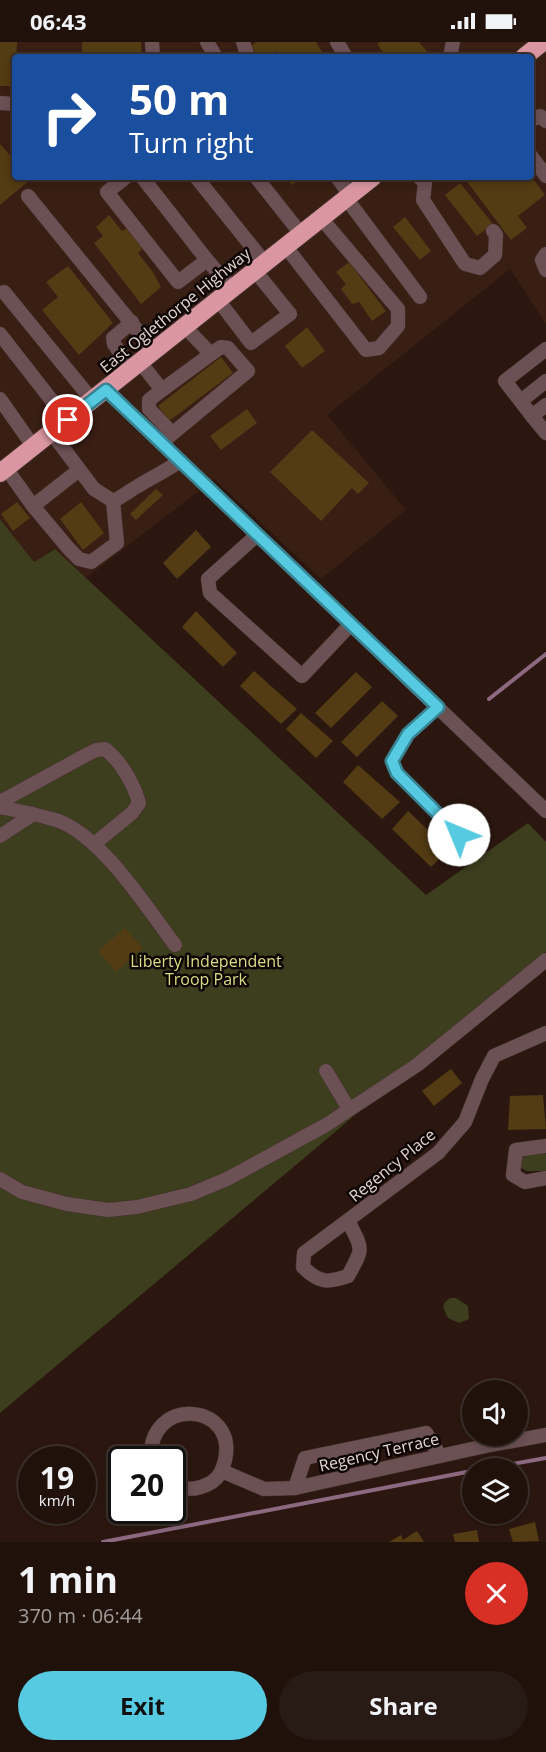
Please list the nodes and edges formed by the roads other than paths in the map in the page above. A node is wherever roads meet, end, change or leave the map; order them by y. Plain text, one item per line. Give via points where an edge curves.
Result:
1 (534, 160) edge
2 (546, 176) edge
3 (122, 180) edge
4 (144, 180) edge
5 (197, 180) edge
6 (258, 180) edge
7 (339, 180) edge
8 (369, 180) edge
9 (422, 180) edge
10 (28, 195) dead end
11 (348, 197) junction
12 (321, 218) junction
13 (493, 231) dead end
14 (301, 234) junction
15 (286, 247) junction
16 (546, 254) edge
17 (207, 260) junction
18 (260, 267) junction
19 (546, 270) edge
20 (4, 292) dead end
21 (225, 295) junction
22 (420, 297) dead end
23 (132, 322) junction
24 (185, 327) junction
25 (0, 334) edge
26 (546, 349) edge
27 (211, 354) junction
28 (142, 361) junction
29 (546, 381) edge
30 (162, 390) junction
31 (99, 395) junction
32 (0, 399) edge
33 (521, 401) junction
34 (546, 405) edge
35 (532, 416) junction
36 (68, 420) junction
37 (51, 432) junction
38 (172, 433) junction
39 (546, 433) edge
40 (161, 443) junction
41 (33, 446) junction
42 (180, 461) junction
43 (79, 470) junction
44 (3, 471) edge
45 (113, 501) junction
46 (33, 506) junction
47 (257, 535) junction
48 (351, 624) junction
49 (438, 707) junction
50 (0, 805) edge
51 (546, 811) edge
52 (32, 815) junction
53 (459, 835) dead end
54 (0, 836) edge
55 (94, 844) junction
56 (175, 945) dead end
57 (546, 960) edge
58 (546, 1034) edge
59 (326, 1071) dead end
60 (349, 1109) junction
61 (546, 1146) edge
62 (546, 1178) edge
63 (0, 1179) edge
64 (348, 1221) junction
65 (546, 1435) edge
66 (151, 1446) edge
67 (440, 1456) junction
68 (222, 1472) junction
69 (295, 1488) junction
70 (186, 1489) edge

1 - 2 street
3 - 17 street via 107,192 178,282
4 - 17 street
5 - 18 street
6 - 14 street
7 - 11 street
8 - 11 highway, East Oglethorpe Highway
9 - 13 street via 423,200 465,264 480,268 495,255
10 - 23 street
11 - 12 highway, East Oglethorpe Highway
11 - 22 street
12 - 14 highway, East Oglethorpe Highway
12 - 15 street via 398,309 398,326 379,348 366,350
14 - 15 highway, East Oglethorpe Highway
15 - 18 highway, East Oglethorpe Highway
16 - 19 street via 542,260
17 - 21 street
18 - 21 highway, East Oglethorpe Highway
18 - 21 street via 290,314 251,343
20 - 31 street
21 - 24 highway, East Oglethorpe Highway
23 - 28 street
23 - 28 street via 117,333 114,344
24 - 27 street
24 - 28 highway, East Oglethorpe Highway
25 - 36 street
26 - 33 street via 505,381
27 - 30 street
27 - 38 street via 221,346 228,348 248,371
28 - 30 street
28 - 31 highway, East Oglethorpe Highway
29 - 33 street
30 - 38 street via 149,400 149,409
31 - 36 highway, East Oglethorpe Highway
31 - 40 street
32 - 41 street
33 - 35 street
34 - 35 street
35 - 39 street
36 - 37 highway, East Oglethorpe Highway
37 - 41 highway, East Oglethorpe Highway
37 - 43 street
38 - 40 street
40 - 42 street
41 - 44 highway, East Oglethorpe Highway
42 - 45 street
42 - 47 street
43 - 45 street via 94,489
43 - 46 street
44 - 46 street
45 - 46 street via 117,543 91,562 79,559
47 - 48 street
47 - 48 street via 207,579 210,593 302,676
48 - 49 street
49 - 51 street
49 - 53 street via 408,734 392,761 397,773
50 - 52 street
50 - 55 street via 105,748 120,765 140,803
52 - 54 street
52 - 55 street via 59,822
55 - 56 street
57 - 60 street via 417,1065
58 - 64 street, Regency Place via 494,1056 465,1122 438,1153
59 - 60 street
60 - 63 street via 227,1179 191,1194 138,1207 108,1209 67,1204 22,1192
61 - 62 street via 516,1150 513,1175 525,1182
64 - 64 street, Regency Place via 361,1254 348,1276 331,1282 313,1277 303,1267 304,1253
65 - 67 street, Regency Terrace
66 - 68 street via 154,1434 166,1420 198,1413 223,1432 228,1447
67 - 69 street, Regency Terrace
67 - 69 street via 426,1433 305,1458
68 - 69 street, Regency Terrace via 264,1489
68 - 70 street via 213,1482

